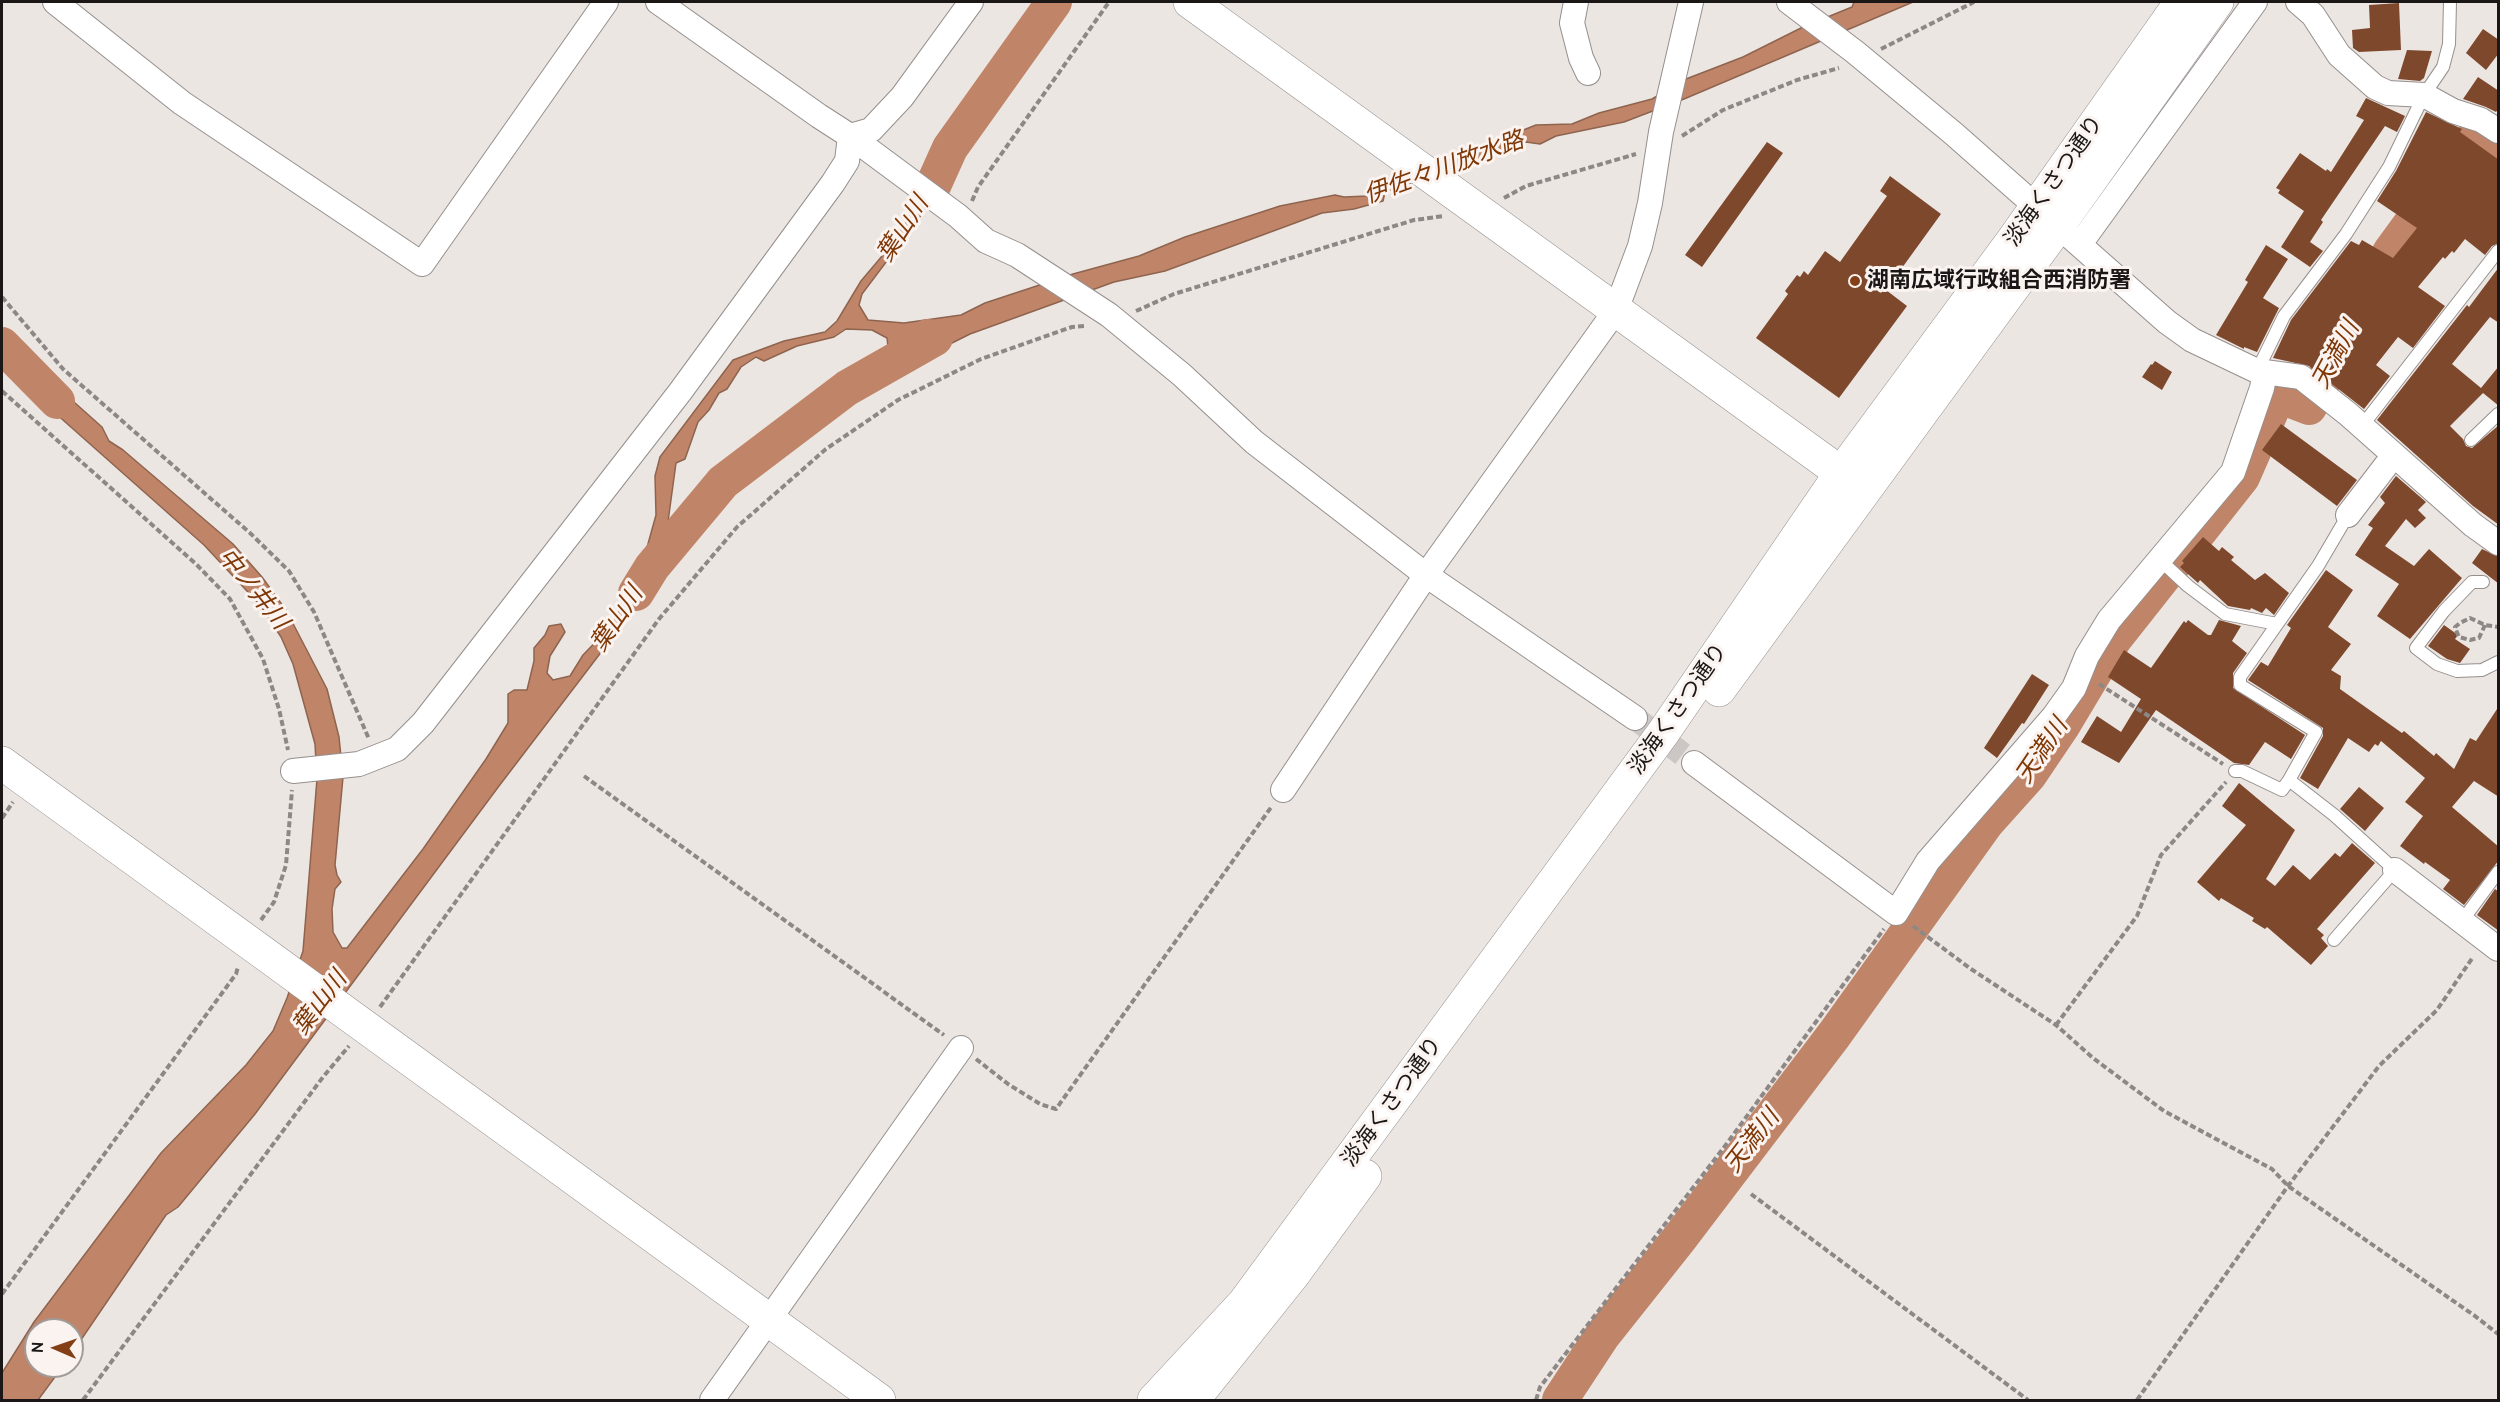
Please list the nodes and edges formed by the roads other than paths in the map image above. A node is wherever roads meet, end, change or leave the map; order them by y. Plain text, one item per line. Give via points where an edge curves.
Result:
1 (55, 2) edge
2 (606, 2) edge
3 (658, 2) edge
4 (971, 2) edge
5 (1190, 2) edge
6 (1576, 2) edge
7 (1691, 2) edge
8 (1788, 2) edge
9 (2181, 2) edge
10 (2217, 2) edge
11 (2255, 2) edge
12 (2298, 2) edge
13 (2450, 2) edge
14 (1588, 73) dead end
15 (2424, 95) junction
16 (2497, 126) edge
17 (850, 136) junction
18 (2058, 226) junction
19 (2499, 250) edge
20 (1616, 310) junction
21 (2261, 371) junction
22 (2499, 414) edge
23 (2362, 426) junction
24 (2471, 440) dead end
25 (2394, 455) junction
26 (1853, 481) junction
27 (2348, 515) joint
28 (2499, 543) edge
29 (2160, 560) junction
30 (1426, 575) junction
31 (2484, 582) dead end
32 (2277, 624) junction
33 (2499, 662) edge
34 (1635, 718) tunnel mouth
35 (2, 763) edge
36 (1694, 763) tunnel mouth
37 (293, 771) road end
38 (2235, 771) road end
39 (2289, 780) junction
40 (1283, 790) road end
41 (2395, 870) junction
42 (2499, 873) edge
43 (2462, 921) junction
44 (2334, 940) dead end
45 (2492, 944) edge
46 (961, 1048) road end
47 (769, 1319) junction
48 (712, 1401) edge
49 (879, 1401) edge
50 (1154, 1401) edge
51 (1193, 1401) edge

1 - 2 street via 182,103 422,264
3 - 17 street
4 - 17 street via 902,97 871,130
5 - 20 street
6 - 14 street via 1572,23
7 - 20 street via 1640,246
8 - 18 street via 1860,56
9 - 18 street, 淡海くさつ通り
10 - 18 street, 淡海くさつ通り
11 - 18 street
12 - 15 street via 2313,15 2339,55 2375,87 2388,93
13 - 15 lane via 2449,44 2443,67
15 - 16 street via 2453,111
15 - 21 lane via 2389,167 2346,234 2284,316
17 - 30 street via 987,241 1024,260 1114,319 1254,442
17 - 37 street via 847,160 833,183 680,392 423,723 397,749 359,764
18 - 21 street via 2192,340
18 - 26 street, 淡海くさつ通り
19 - 23 lane
20 - 26 street
20 - 30 street
21 - 23 street via 2301,377
21 - 29 street via 2262,388 2233,472
22 - 24 lane
23 - 25 street
25 - 27 street
25 - 28 street
26 - 50 street, 淡海くさつ通り via 1244,1303
26 - 51 street, 淡海くさつ通り via 1293,1275
27 - 32 lane
29 - 32 lane via 2225,614
29 - 36 street via 2109,620 2087,656 2074,688 2054,716 1928,861 1896,913
30 - 34 street
30 - 40 street
31 - 33 lane via 2472,582 2416,648 2437,664 2457,671 2482,670
32 - 39 lane via 2240,677 2240,685 2316,732
35 - 47 street
38 - 39 lane via 2282,790
39 - 41 lane
41 - 43 street
41 - 44 lane
42 - 43 lane
43 - 45 street
46 - 47 street
47 - 48 street
47 - 49 street

